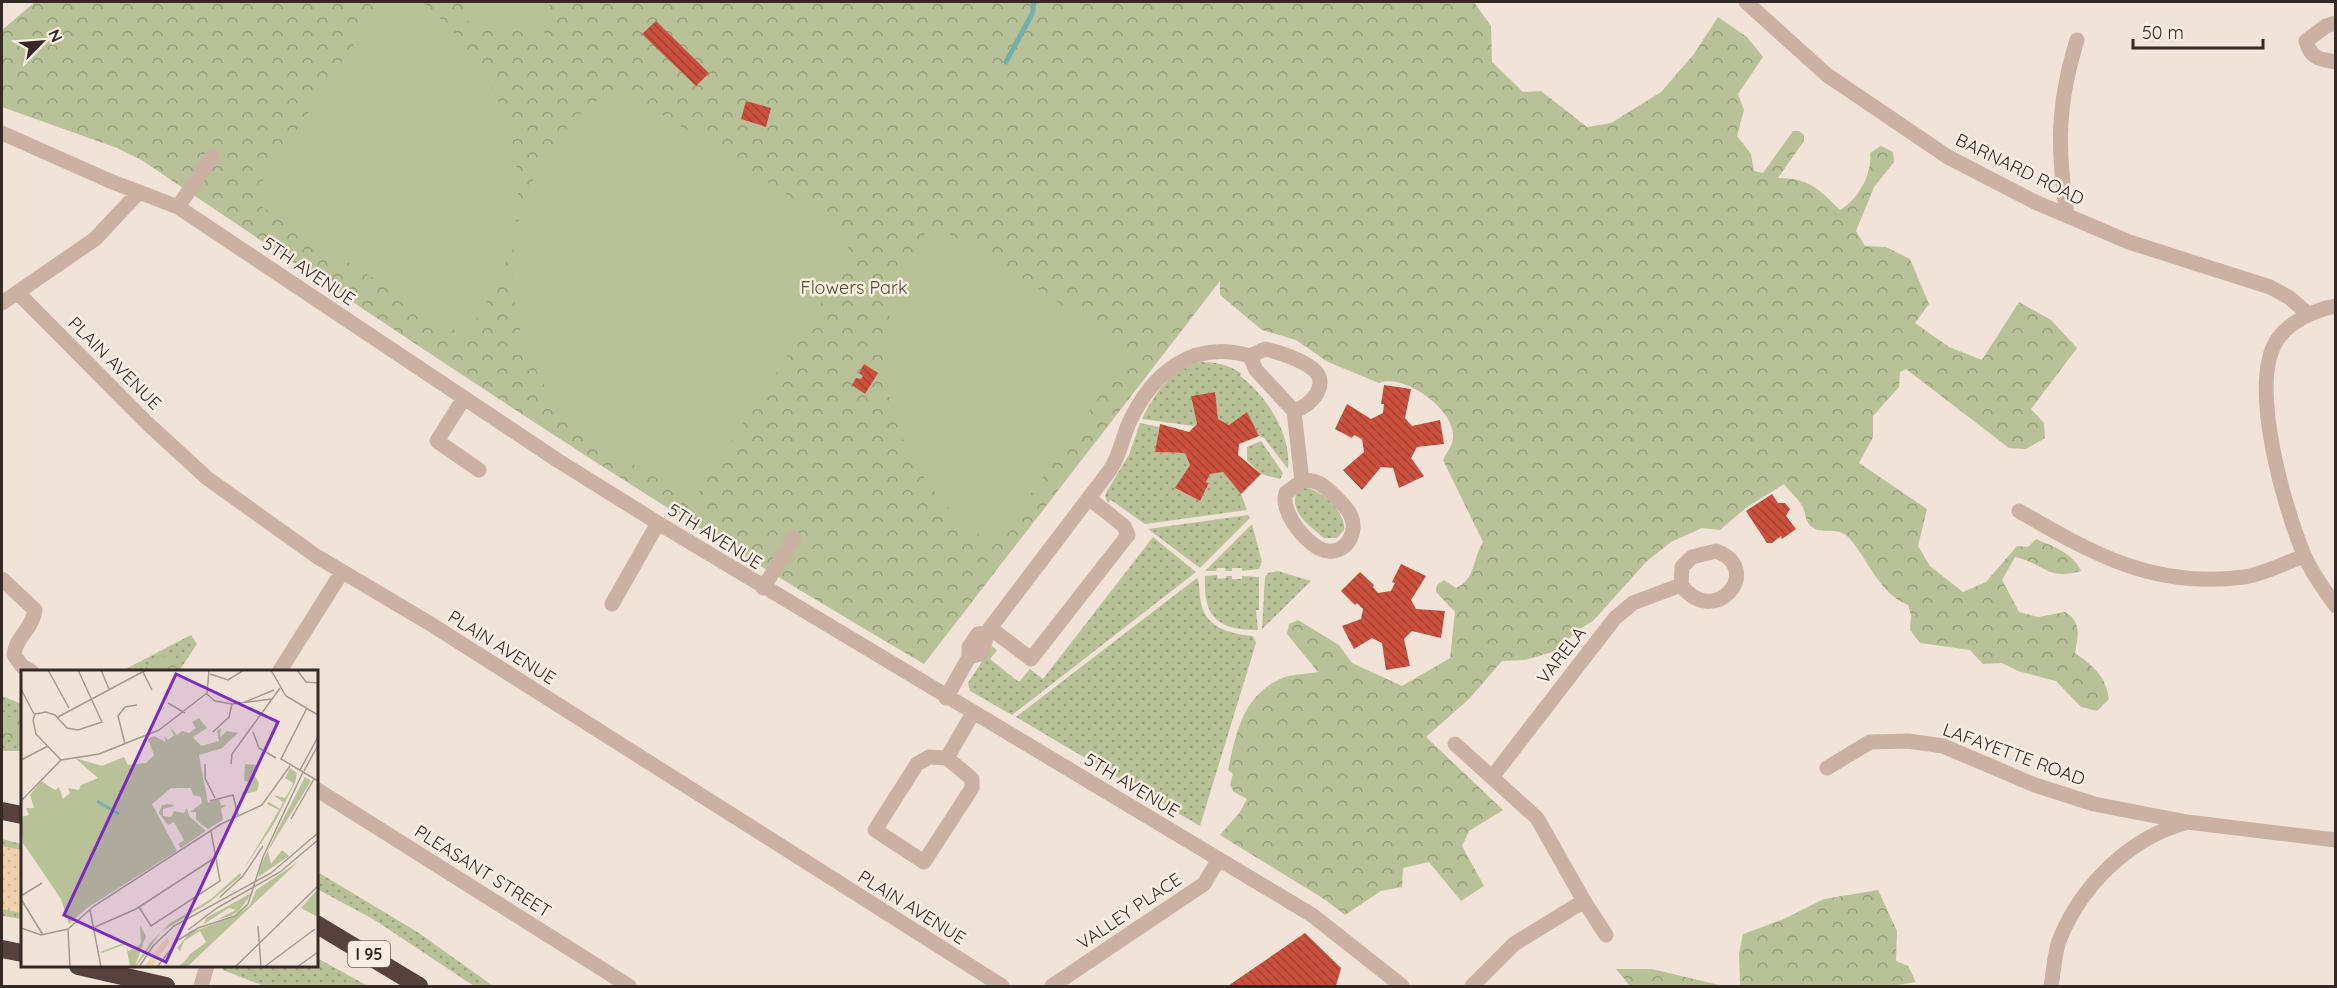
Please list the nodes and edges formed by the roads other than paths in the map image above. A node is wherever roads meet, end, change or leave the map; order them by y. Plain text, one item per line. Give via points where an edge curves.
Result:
1 (1746, 2) edge
2 (2336, 23) edge
3 (2077, 40) dead end
4 (2336, 62) edge
5 (2, 133) edge
6 (212, 156) dead end
7 (139, 192) junction
8 (178, 207) junction
9 (2067, 215) junction
10 (18, 293) junction
11 (2, 303) edge
12 (2336, 306) edge
13 (2308, 314) junction
14 (1250, 356) junction
15 (464, 398) junction
16 (1294, 411) junction
17 (479, 470) dead end
18 (1302, 481) junction
19 (1090, 499) junction
20 (2019, 512) dead end
21 (658, 523) junction
22 (794, 538) dead end
23 (2304, 556) junction
24 (342, 572) junction
25 (2, 579) edge
26 (1681, 585) dead end
27 (763, 588) junction
28 (612, 604) dead end
29 (2336, 606) edge
30 (988, 630) junction
31 (29, 670) edge
32 (280, 670) edge
33 (946, 698) junction
34 (973, 713) junction
35 (1455, 744) dead end
36 (947, 758) junction
37 (1827, 768) dead end
38 (1493, 776) junction
39 (318, 790) edge
40 (2, 811) edge
41 (21, 815) edge
42 (2187, 822) junction
43 (2336, 840) edge
44 (1219, 860) junction
45 (1584, 901) junction
46 (318, 925) edge
47 (1606, 935) dead end
48 (2, 949) edge
49 (21, 953) edge
50 (82, 967) edge
51 (207, 967) edge
52 (166, 987) edge
53 (201, 987) edge
54 (419, 987) edge
55 (629, 987) edge
56 (1002, 987) edge
57 (1052, 987) edge
58 (1402, 987) edge
59 (1472, 987) edge
60 (2051, 987) edge

1 - 9 street, BARNARD ROAD via 1827,75 1911,134 1994,181
2 - 4 street via 2306,41 2315,58
3 - 9 street via 2061,105 2058,140
5 - 7 street, 5TH AVENUE
6 - 8 street
7 - 8 street, 5TH AVENUE
7 - 10 street via 95,239
8 - 15 street, 5TH AVENUE
9 - 13 street, BARNARD ROAD via 2153,251 2270,287
10 - 11 street
10 - 24 street, PLAIN AVENUE via 207,478
12 - 13 street
13 - 23 street via 2277,340 2268,370 2267,399 2272,447
14 - 16 street via 1256,370
14 - 16 street via 1265,349 1314,370 1319,379 1315,398
14 - 19 street via 1224,350 1197,354 1173,366 1133,416 1116,461
15 - 17 street via 437,441
15 - 21 street, 5TH AVENUE
16 - 18 street
18 - 18 street via 1288,489 1284,499 1291,521 1321,549 1329,552 1343,547 1352,538 1354,525 1349,510 1323,485
19 - 30 street
19 - 30 street via 1124,526 1128,535 1031,659
20 - 23 street via 2117,564 2194,580 2246,577
21 - 27 street, 5TH AVENUE
21 - 28 street
22 - 27 street
23 - 29 street
24 - 32 street
24 - 56 street, PLAIN AVENUE via 429,623
25 - 31 street via 35,610 34,619 14,648 14,655
26 - 38 street, VARELA via 1633,603 1615,618
27 - 33 street, 5TH AVENUE
30 - 33 street via 980,654 969,657
33 - 34 street, 5TH AVENUE
34 - 36 street
34 - 44 street, 5TH AVENUE
35 - 38 street
36 - 36 street via 972,779 972,788 924,862 875,830 917,764 929,757
37 - 42 street, LAFAYETTE ROAD via 1870,742 1908,741 1943,746 2035,785 2094,804
38 - 45 street via 1537,818
39 - 55 street, PLEASANT STREET
40 - 41 highway
42 - 43 street, LAFAYETTE ROAD
42 - 60 street via 2166,828 2135,846 2088,889 2060,938
44 - 57 street, VALLEY PLACE via 1204,884
44 - 58 street, 5TH AVENUE via 1312,915
45 - 47 street
45 - 59 street via 1514,944
46 - 54 highway, I 95
48 - 49 highway
50 - 52 highway
51 - 53 street

